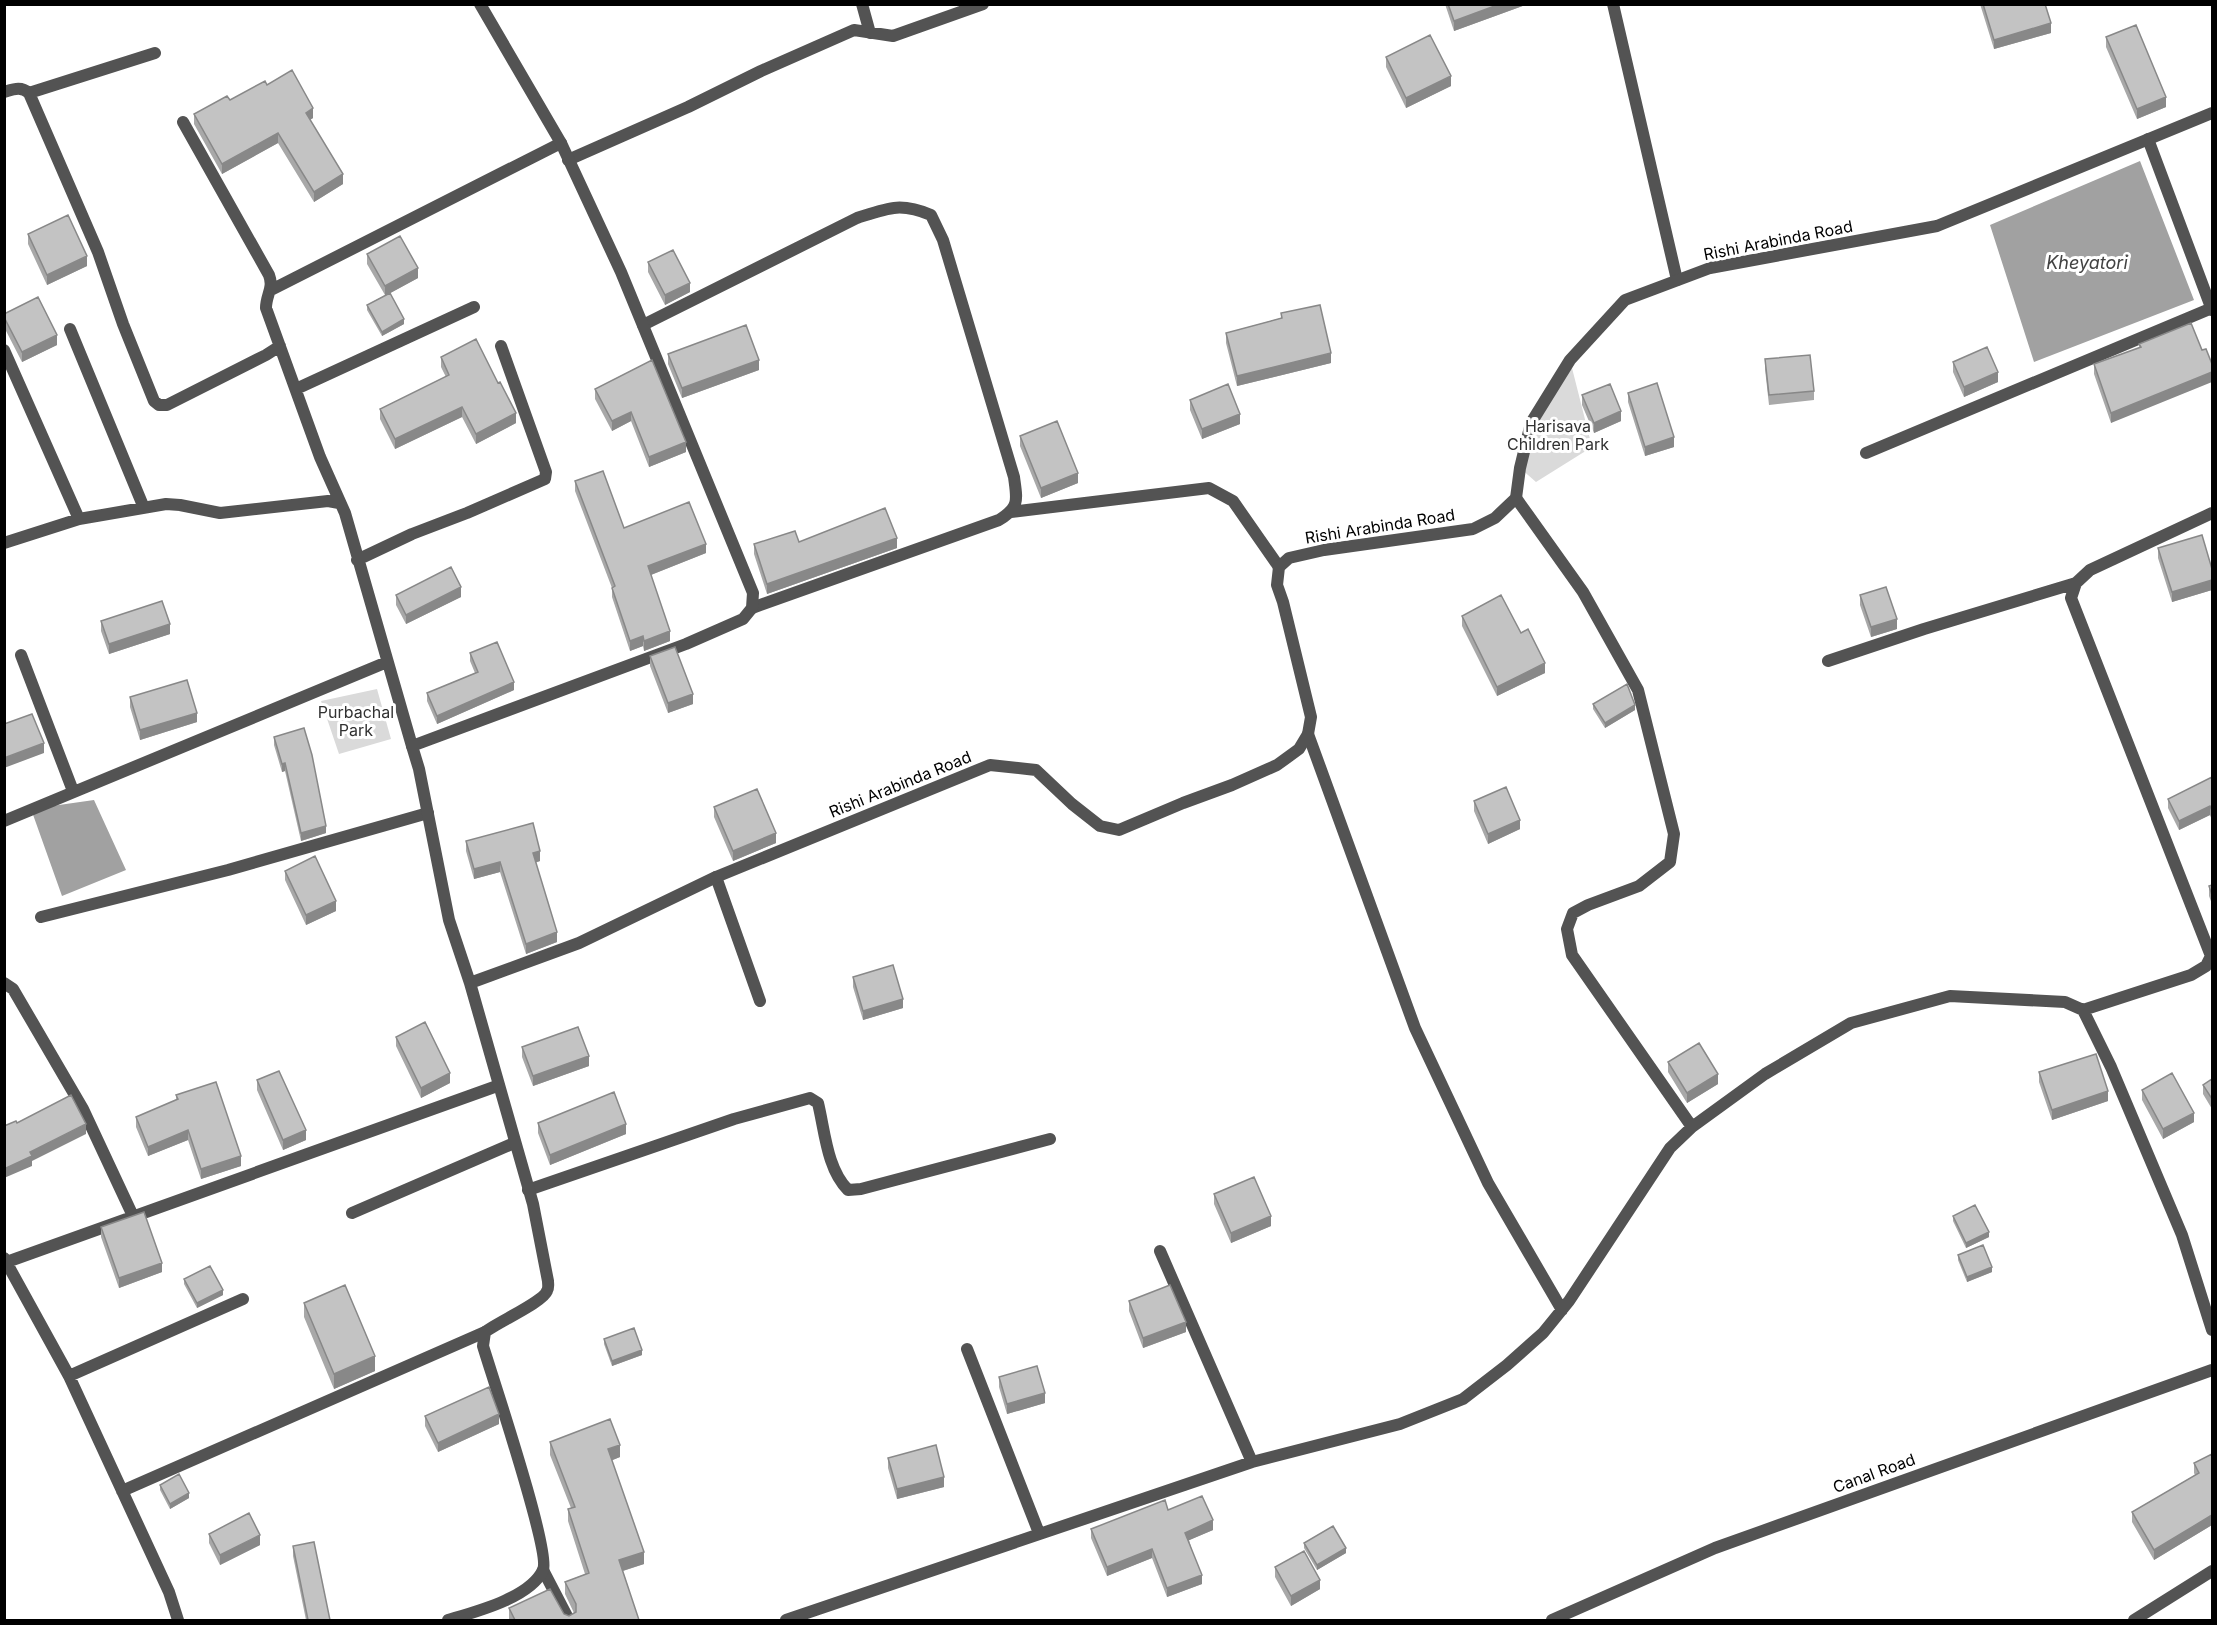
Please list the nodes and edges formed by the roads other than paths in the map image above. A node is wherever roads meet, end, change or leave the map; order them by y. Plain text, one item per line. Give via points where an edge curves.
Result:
1 (480, 4) edge
2 (862, 4) edge
3 (983, 4) edge
4 (1613, 4) edge
5 (870, 33) junction
6 (155, 53) dead end
7 (4, 92) edge
8 (29, 93) junction
9 (2212, 113) edge
10 (183, 122) dead end
11 (2148, 139) junction
12 (561, 143) junction
13 (568, 160) junction
14 (1677, 280) junction
15 (271, 290) junction
16 (474, 307) dead end
17 (2212, 309) edge
18 (643, 325) junction
19 (70, 329) dead end
20 (280, 346) junction
21 (501, 346) dead end
22 (4, 350) edge
23 (296, 389) junction
24 (1866, 453) dead end
25 (1516, 498) junction
26 (339, 503) junction
27 (144, 508) junction
28 (1011, 512) junction
29 (2212, 513) edge
30 (79, 519) junction
31 (4, 543) edge
32 (357, 560) junction
33 (1279, 567) junction
34 (2076, 583) junction
35 (752, 608) junction
36 (21, 655) dead end
37 (1828, 661) dead end
38 (387, 662) junction
39 (1308, 734) junction
40 (412, 746) junction
41 (73, 791) junction
42 (428, 813) junction
43 (4, 821) edge
44 (716, 878) junction
45 (41, 917) dead end
46 (2212, 956) edge
47 (4, 983) edge
48 (470, 983) junction
49 (760, 1001) dead end
50 (2083, 1010) junction
51 (497, 1086) junction
52 (1692, 1127) junction
53 (1050, 1139) dead end
54 (514, 1143) junction
55 (528, 1190) junction
56 (352, 1213) dead end
57 (133, 1216) junction
58 (1160, 1251) dead end
59 (5, 1261) edge
60 (243, 1299) dead end
61 (1562, 1310) junction
62 (2212, 1330) edge
63 (485, 1332) junction
64 (967, 1349) dead end
65 (2212, 1370) edge
66 (69, 1376) junction
67 (1252, 1462) junction
68 (122, 1491) junction
69 (1039, 1533) junction
70 (543, 1570) junction
71 (2212, 1571) edge
72 (178, 1620) edge
73 (448, 1620) edge
74 (569, 1620) edge
75 (786, 1620) edge
76 (1552, 1620) edge
77 (2134, 1620) edge

1 - 12 street
2 - 5 street
3 - 5 street via 893,36
4 - 14 street
5 - 13 street via 854,30
6 - 8 street
7 - 8 street via 24,88
8 - 20 street via 98,252 154,401 166,405
9 - 11 street, Rishi Arabinda Road
10 - 15 street via 269,275
11 - 14 street, Rishi Arabinda Road via 1937,226 1710,268
11 - 17 street
12 - 13 street
12 - 15 street
13 - 18 street
14 - 25 street, Rishi Arabinda Road via 1624,300 1570,360 1531,423
15 - 20 street via 266,308
16 - 23 street
17 - 24 street
18 - 28 street via 857,218 889,208 911,207 931,215 943,240 1014,477 1017,498
18 - 35 street via 753,593
19 - 27 street
20 - 23 street
21 - 32 street via 546,472 545,480
22 - 30 street
23 - 26 street
25 - 33 street, Rishi Arabinda Road via 1494,518 1473,529 1324,550 1289,558
25 - 52 street via 1583,592 1638,690 1674,834 1670,862 1639,886 1573,913 1567,928 1572,955
26 - 27 street via 220,513 166,504
26 - 32 street
27 - 30 street
28 - 33 street via 1209,488 1233,501
28 - 35 street via 999,520
29 - 34 street via 2090,570
30 - 31 street
32 - 38 street
33 - 39 street via 1277,585 1311,717
34 - 37 street
34 - 46 street via 2071,598
35 - 40 street via 743,619 686,644
36 - 41 street
38 - 40 street
38 - 41 street
39 - 44 street, Rishi Arabinda Road via 1299,749 1276,765 1119,830 1100,826 1036,770 990,765
39 - 61 street via 1415,1028 1488,1183
40 - 42 street
41 - 43 street
42 - 45 street via 228,870
42 - 48 street via 449,920
44 - 48 street, Rishi Arabinda Road via 579,943
44 - 49 street
46 - 50 street via 2206,966 2191,975
47 - 57 street via 13,988 83,1109
48 - 51 street
50 - 52 street via 2065,1002 1950,996 1851,1023 1765,1074
50 - 62 street via 2182,1235
51 - 54 street
51 - 57 street
52 - 61 street via 1670,1148
53 - 55 street via 848,1190 834,1170 818,1103 810,1098 734,1119
54 - 55 street
54 - 56 street
55 - 63 street via 547,1291 541,1299
57 - 59 street
58 - 67 street
59 - 66 street
60 - 66 street
61 - 67 street via 1507,1365 1463,1399 1400,1424
63 - 68 street
63 - 70 street via 483,1346 537,1524
64 - 69 street
65 - 76 street, Canal Road via 1714,1548
66 - 68 street
67 - 69 street
68 - 72 street
69 - 75 street
70 - 73 street via 528,1587 498,1605
70 - 74 street
71 - 77 street

